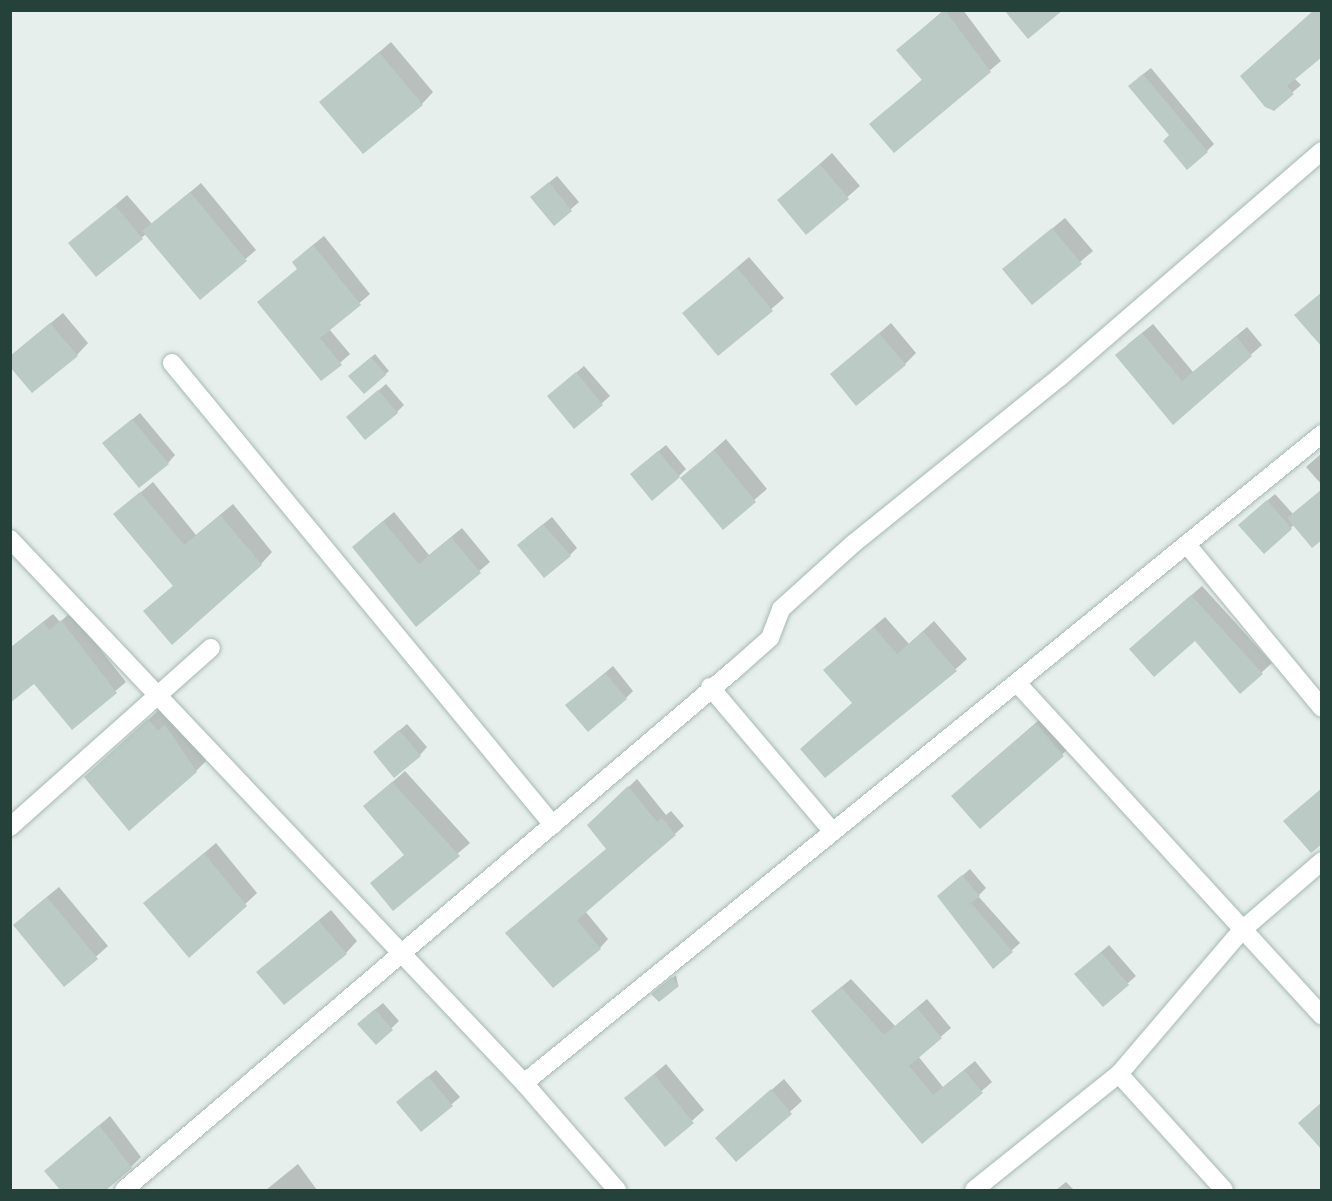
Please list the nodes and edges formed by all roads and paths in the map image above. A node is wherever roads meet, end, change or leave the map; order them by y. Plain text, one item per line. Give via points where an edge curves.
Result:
1 (1322, 151) edge
2 (172, 363) dead end
3 (1322, 434) edge
4 (10, 539) edge
5 (1188, 546) junction
6 (211, 648) dead end
7 (1018, 684) junction
8 (710, 687) junction
9 (153, 695) junction
10 (1322, 708) edge
11 (553, 825) junction
12 (10, 827) edge
13 (832, 831) junction
14 (1322, 861) edge
15 (1241, 931) junction
16 (400, 957) junction
17 (1322, 1016) edge
18 (1119, 1074) junction
19 (524, 1083) junction
20 (124, 1191) edge
21 (617, 1191) edge
22 (974, 1191) edge
23 (1224, 1191) edge

1 - 8 street via 1060,377 854,543 781,609 770,639
2 - 11 street
3 - 5 street
4 - 9 street
5 - 7 street
5 - 10 street
6 - 9 street
7 - 13 street
7 - 15 street
8 - 11 street
8 - 13 street
9 - 12 street
9 - 16 street
11 - 16 street
13 - 19 street
14 - 15 street
15 - 17 street
15 - 18 street
16 - 19 street
16 - 20 street
18 - 22 street
18 - 23 street
19 - 21 street

